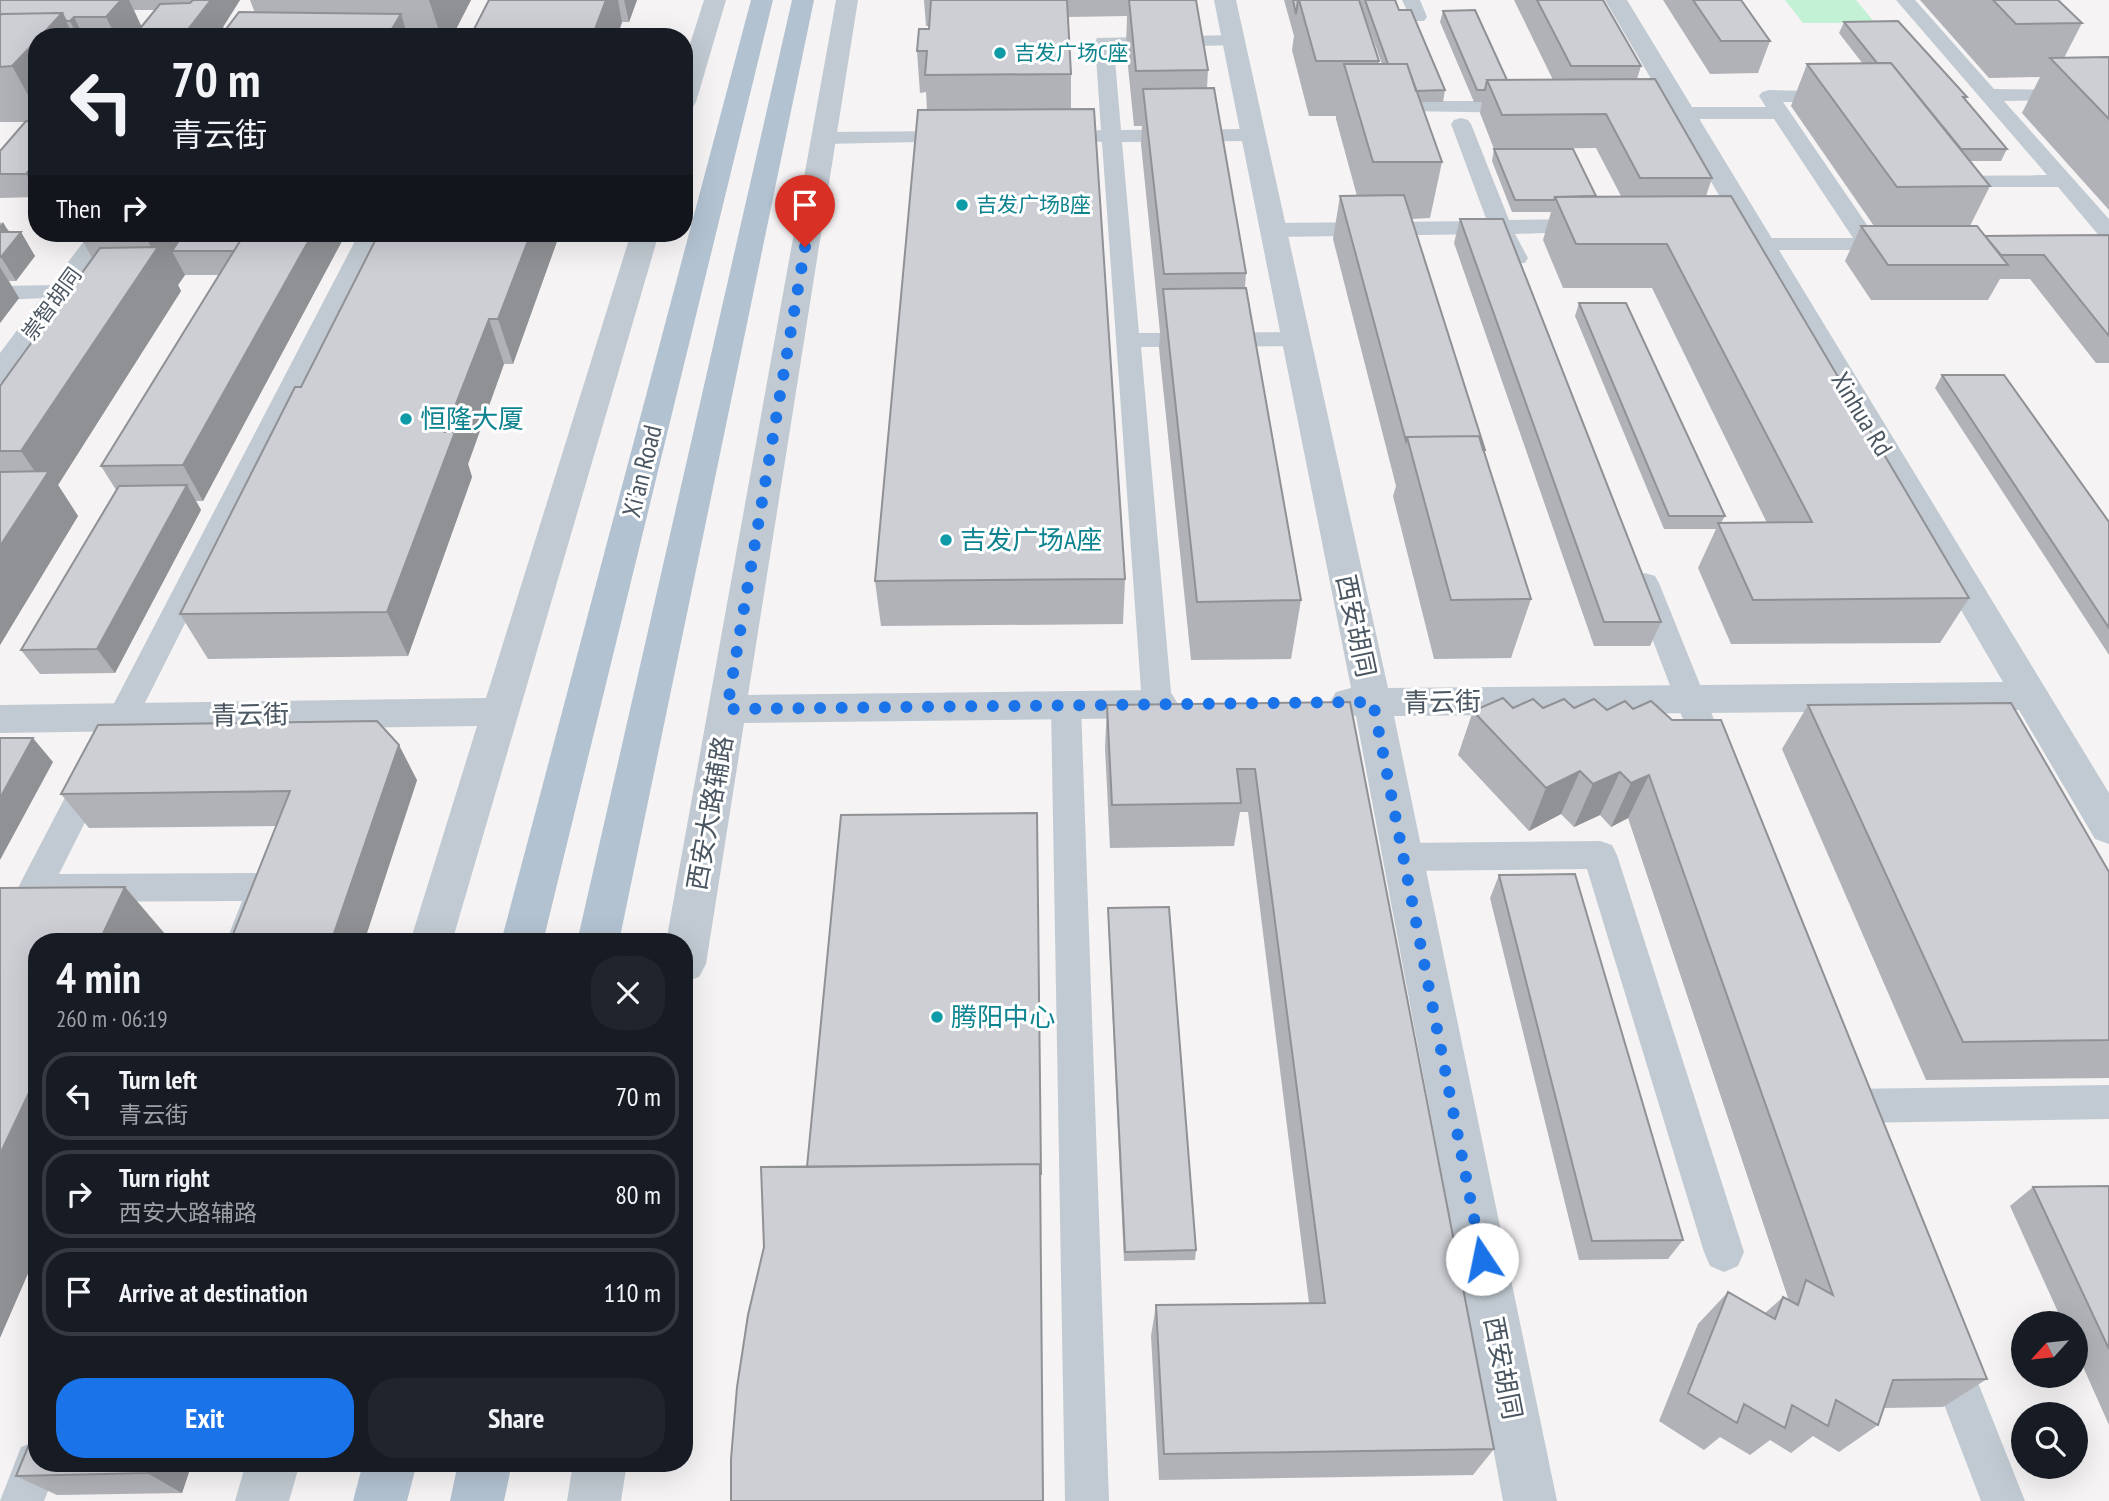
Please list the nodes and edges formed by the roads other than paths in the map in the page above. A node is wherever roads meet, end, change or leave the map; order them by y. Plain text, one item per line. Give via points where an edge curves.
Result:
1 (715, 0) edge
2 (762, 0) edge
3 (803, 0) edge
4 (847, 0) edge
5 (1225, 0) edge
6 (1616, 0) edge
7 (1905, 0) edge
8 (1233, 41) junction
9 (693, 72) edge
10 (2099, 94) edge
11 (1988, 95) junction
12 (1861, 96) edge
13 (1414, 107) edge
14 (1539, 107) edge
15 (1671, 109) junction
16 (1781, 113) junction
17 (1461, 124) dead end
18 (1253, 135) junction
19 (1071, 136) edge
20 (1112, 136) junction
21 (975, 137) edge
22 (824, 138) junction
23 (2064, 181) junction
24 (1956, 202) edge
25 (1611, 226) edge
26 (1500, 227) junction
27 (1273, 230) junction
28 (1745, 231) junction
29 (2104, 240) edge
30 (97, 242) edge
31 (365, 242) edge
32 (642, 242) edge
33 (1909, 244) edge
34 (1869, 245) junction
35 (1525, 279) edge
36 (61, 292) junction
37 (0, 293) edge
38 (1296, 339) junction
39 (1128, 340) junction
40 (0, 374) edge
41 (1635, 559) edge
42 (2030, 696) junction
43 (1690, 699) junction
44 (1373, 702) junction
45 (1319, 703) edge
46 (1157, 704) junction
47 (1198, 704) edge
48 (1066, 705) junction
49 (727, 709) junction
50 (500, 712) junction
51 (124, 717) junction
52 (0, 719) edge
53 (1725, 788) edge
54 (2109, 828) edge
55 (1403, 857) junction
56 (246, 933) edge
57 (433, 933) edge
58 (524, 933) edge
59 (600, 933) edge
60 (689, 933) edge
61 (2109, 1102) edge
62 (1864, 1144) edge
63 (1724, 1252) dead end
64 (1934, 1323) edge
65 (33, 1472) edge
66 (270, 1472) edge
67 (388, 1472) edge
68 (483, 1472) edge
69 (599, 1472) edge
70 (22, 1501) edge
71 (262, 1501) edge
72 (380, 1501) edge
73 (477, 1501) edge
74 (594, 1501) edge
75 (1087, 1501) edge
76 (1530, 1501) edge
77 (2003, 1501) edge

1 - 9 street
2 - 58 main road, Xi'an Road
3 - 59 main road
4 - 22 street, 西安大路辅路
5 - 8 street, 西安胡同
6 - 15 street, Xinhua Rd
7 - 11 lane
8 - 18 street, 西安胡同
8 - 20 lane via 1104,42
10 - 11 lane
11 - 23 lane
12 - 16 lane via 1769,96
13 - 14 lane
15 - 16 lane
15 - 28 street, Xinhua Rd
16 - 34 lane
17 - 26 lane
18 - 20 lane
18 - 27 street, 西安胡同
19 - 20 lane
20 - 39 lane
21 - 22 lane
22 - 49 street, 西安大路辅路
23 - 24 lane via 1936,176
23 - 29 lane
25 - 26 lane
26 - 27 lane
26 - 35 lane
27 - 38 street, 西安胡同
28 - 34 lane
28 - 42 street, Xinhua Rd
30 - 36 street, 崇智胡同
31 - 51 lane
32 - 50 street
33 - 34 lane
36 - 37 lane
36 - 40 street, 崇智胡同
38 - 39 lane
38 - 44 street, 西安胡同
39 - 46 lane
41 - 43 lane
42 - 43 street, 青云街
42 - 54 street, Xinhua Rd
43 - 44 street, 青云街
43 - 53 lane
44 - 45 street, 青云街
44 - 55 street, 西安胡同
46 - 47 street
46 - 48 street
48 - 49 street
48 - 75 lane
49 - 60 street, 西安大路辅路
50 - 51 street, 青云街
50 - 57 street
51 - 52 street, 青云街
51 - 56 lane via 35,888 264,887
55 - 63 lane via 1600,855
55 - 76 street, 西安胡同
61 - 62 lane via 1844,1093
64 - 77 lane
65 - 70 lane
66 - 71 street
67 - 72 main road
68 - 73 main road
69 - 74 street

